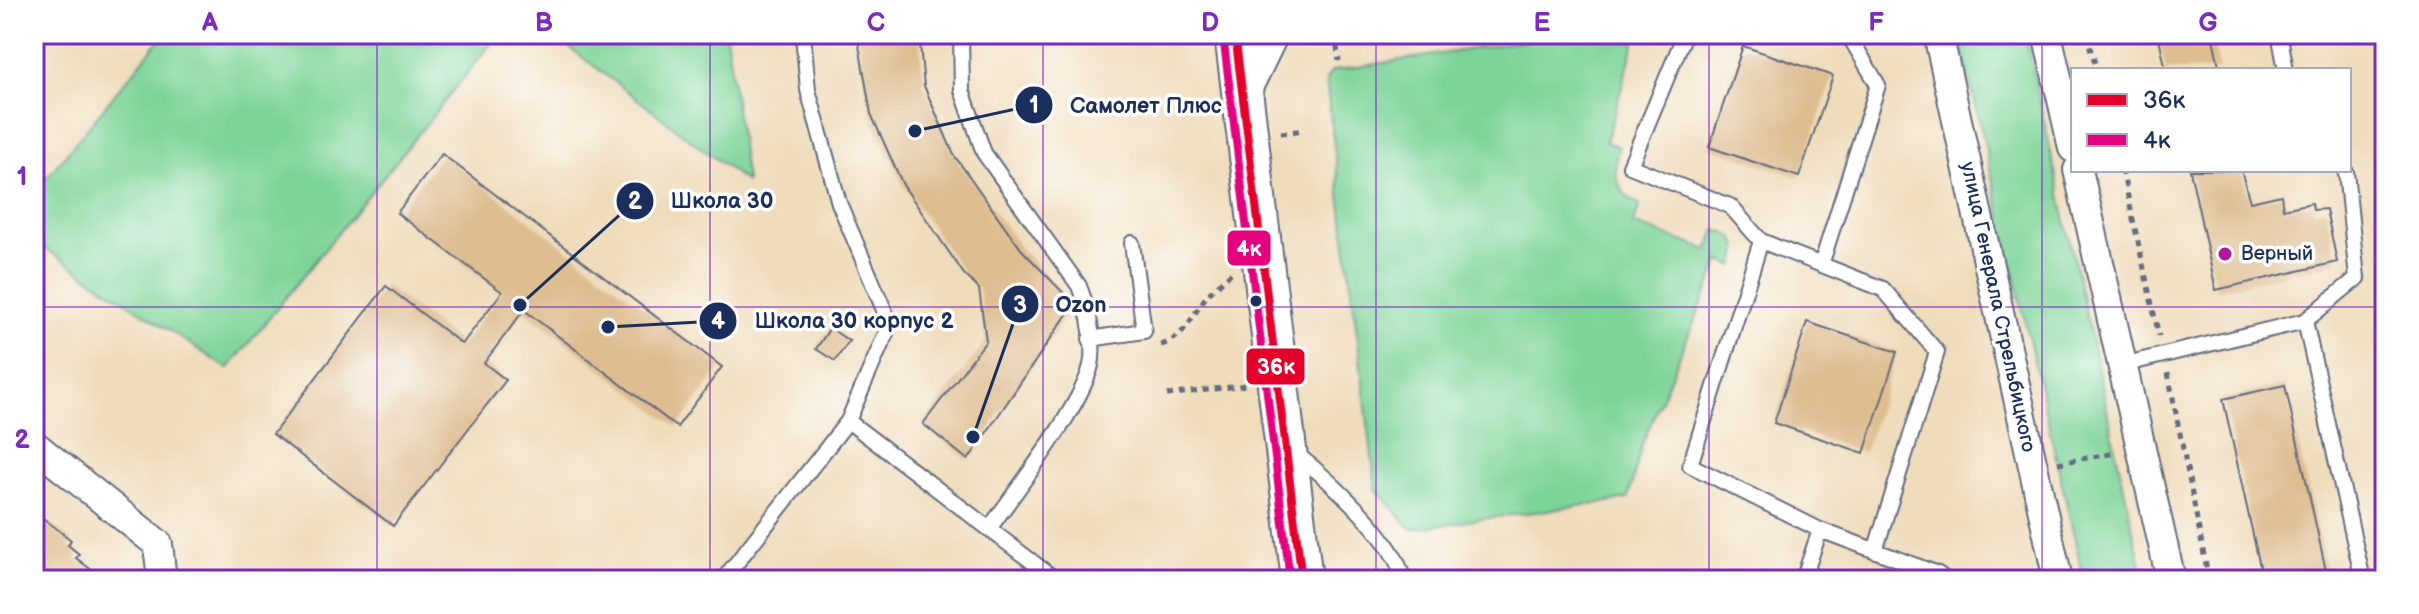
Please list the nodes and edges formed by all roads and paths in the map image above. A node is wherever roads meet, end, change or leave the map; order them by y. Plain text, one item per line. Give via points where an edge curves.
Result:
1 (803, 34) edge
2 (961, 34) edge
3 (1235, 34) edge
4 (1274, 34) edge
5 (1335, 34) edge
6 (1685, 34) edge
7 (1848, 34) edge
8 (1938, 34) edge
9 (2047, 34) edge
10 (2086, 34) edge
11 (2288, 34) edge
12 (1339, 61) dead end
13 (2096, 68) edge
14 (2286, 68) edge
15 (1243, 98) junction
16 (2071, 139) edge
17 (2078, 172) edge
18 (2346, 172) edge
19 (1761, 241) junction
20 (1132, 243) dead end
21 (1821, 265) junction
22 (1234, 271) dead end
23 (2305, 321) junction
24 (1090, 339) junction
25 (1156, 346) dead end
26 (2122, 365) junction
27 (1257, 383) dead end
28 (1167, 395) dead end
29 (848, 421) junction
30 (2182, 440) dead end
31 (34, 445) edge
32 (1285, 445) junction
33 (2141, 448) junction
34 (2034, 468) junction
35 (989, 529) junction
36 (1820, 530) junction
37 (1875, 551) junction
38 (162, 580) edge
39 (723, 580) edge
40 (1056, 580) edge
41 (1302, 580) edge
42 (1403, 580) edge
43 (1803, 580) edge
44 (1946, 580) edge
45 (2058, 580) edge
46 (2171, 580) edge
47 (2363, 580) edge

1 - 29 lane via 808,90 839,203 890,324
2 - 24 lane via 962,90 984,153 1079,286 1089,310
3 - 15 main road
4 - 15 street
5 - 12 path
6 - 19 lane via 1630,166 1730,206
7 - 21 lane via 1878,85
8 - 34 street, улица Генерала Стрельбицкого
9 - 16 street
10 - 13 path
11 - 14 lane via 2280,38
15 - 32 main road
17 - 26 street
18 - 23 lane via 2357,278
19 - 21 lane
19 - 36 lane via 1690,465
20 - 24 lane via 1144,331
21 - 37 lane via 1883,289 1937,352
22 - 25 path via 1206,298 1190,324 1169,343
23 - 26 lane
23 - 47 lane
24 - 35 lane via 1092,360 1080,396
26 - 33 street
27 - 28 path
29 - 35 lane
29 - 39 lane
30 - 33 path
31 - 38 street via 158,544
32 - 41 main road
32 - 42 lane via 1370,523 1401,567
33 - 34 path
33 - 46 street
34 - 45 street, улица Генерала Стрельбицкого
35 - 40 lane
36 - 37 lane
36 - 43 lane
37 - 44 lane

